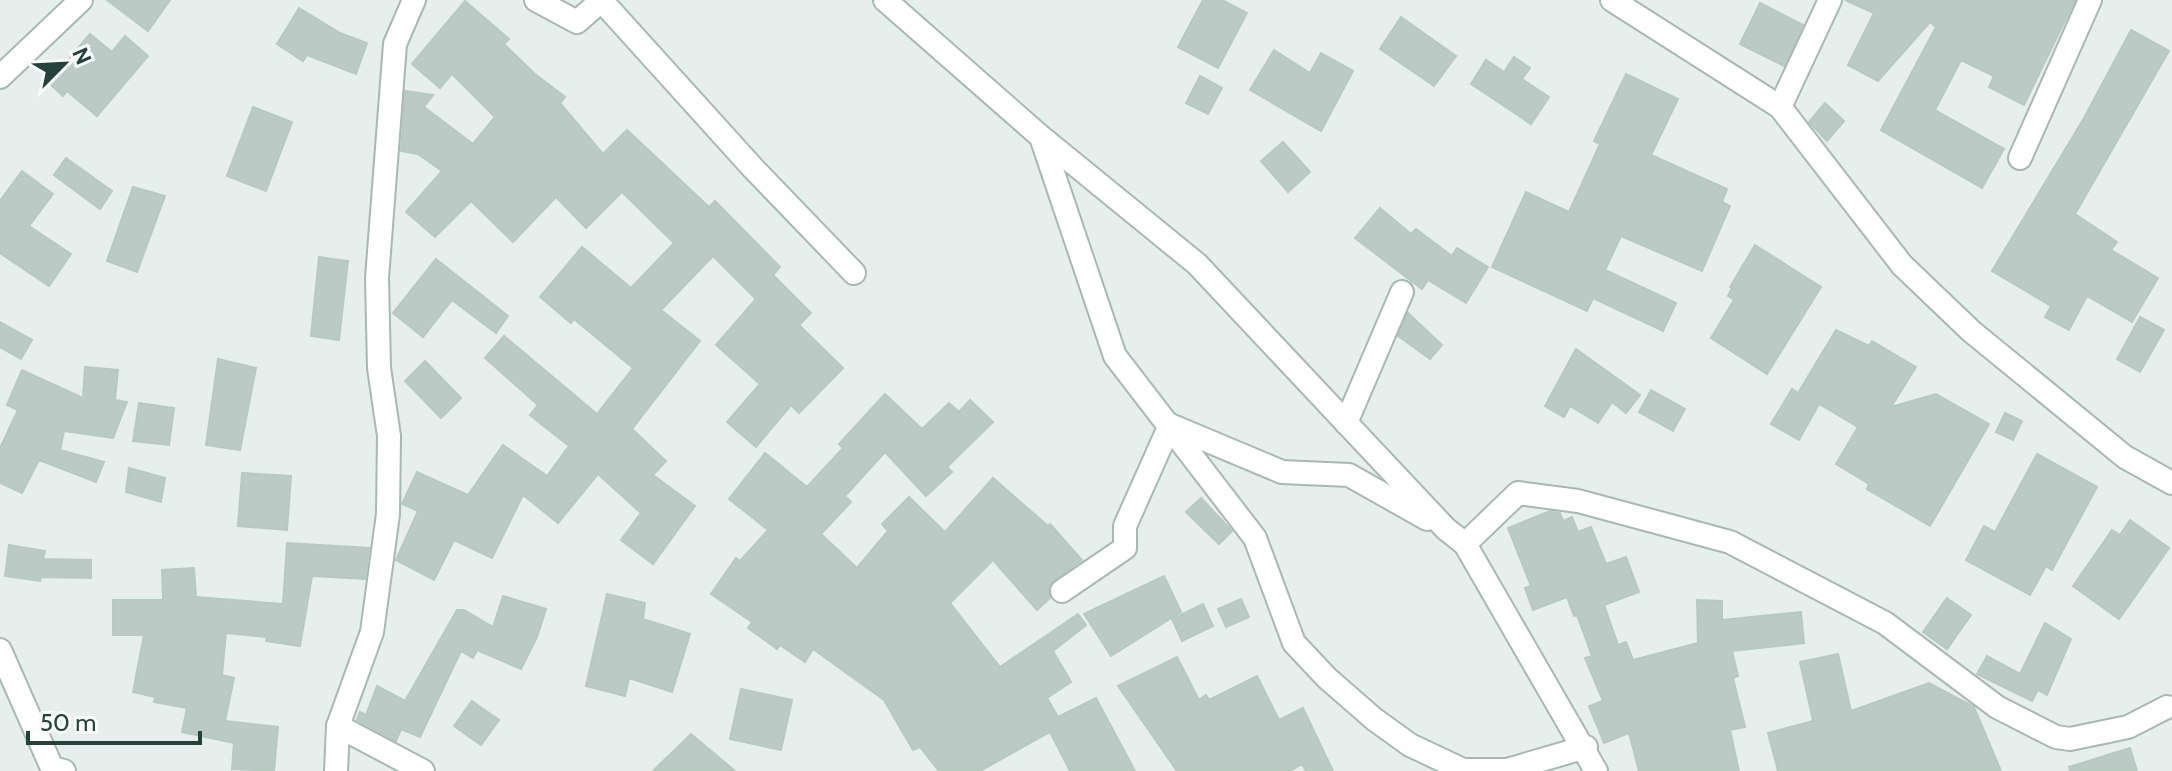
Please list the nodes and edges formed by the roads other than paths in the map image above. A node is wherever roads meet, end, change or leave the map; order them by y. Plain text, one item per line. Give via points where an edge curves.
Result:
1 (81, 0) edge
2 (414, 0) edge
3 (536, 0) edge
4 (602, 0) edge
5 (885, 0) edge
6 (1612, 0) edge
7 (1830, 0) edge
8 (2090, 0) edge
9 (0, 77) edge
10 (1780, 107) junction
11 (1040, 136) junction
12 (2020, 158) dead end
13 (854, 273) dead end
14 (1402, 292) dead end
15 (1346, 423) junction
16 (1170, 425) junction
17 (2172, 483) edge
18 (1446, 529) junction
19 (1465, 544) junction
20 (1062, 591) dead end
21 (0, 650) edge
22 (2170, 704) edge
23 (338, 726) junction
24 (1586, 747) junction
25 (64, 771) edge
26 (336, 771) edge
27 (423, 771) edge
28 (1596, 771) edge

1 - 9 street
2 - 23 street via 395,44 377,278 379,368 389,436 388,514 372,632
3 - 4 street via 577,22
4 - 13 street
5 - 11 street
6 - 10 street
7 - 10 street
8 - 12 street
10 - 17 street via 1902,265 2125,457
11 - 15 street via 1197,264
11 - 16 street via 1115,356
14 - 15 street
15 - 18 street
16 - 18 street via 1282,472 1349,475
16 - 20 street via 1125,526 1125,548
16 - 24 street via 1255,538 1294,643 1374,719 1410,745 1463,770 1507,770
18 - 19 street
19 - 22 street via 1518,493 1578,501 1730,542 1885,623 1997,707 2056,737 2128,727
19 - 24 street
21 - 25 street via 52,768
23 - 26 street
23 - 27 street
24 - 28 street

